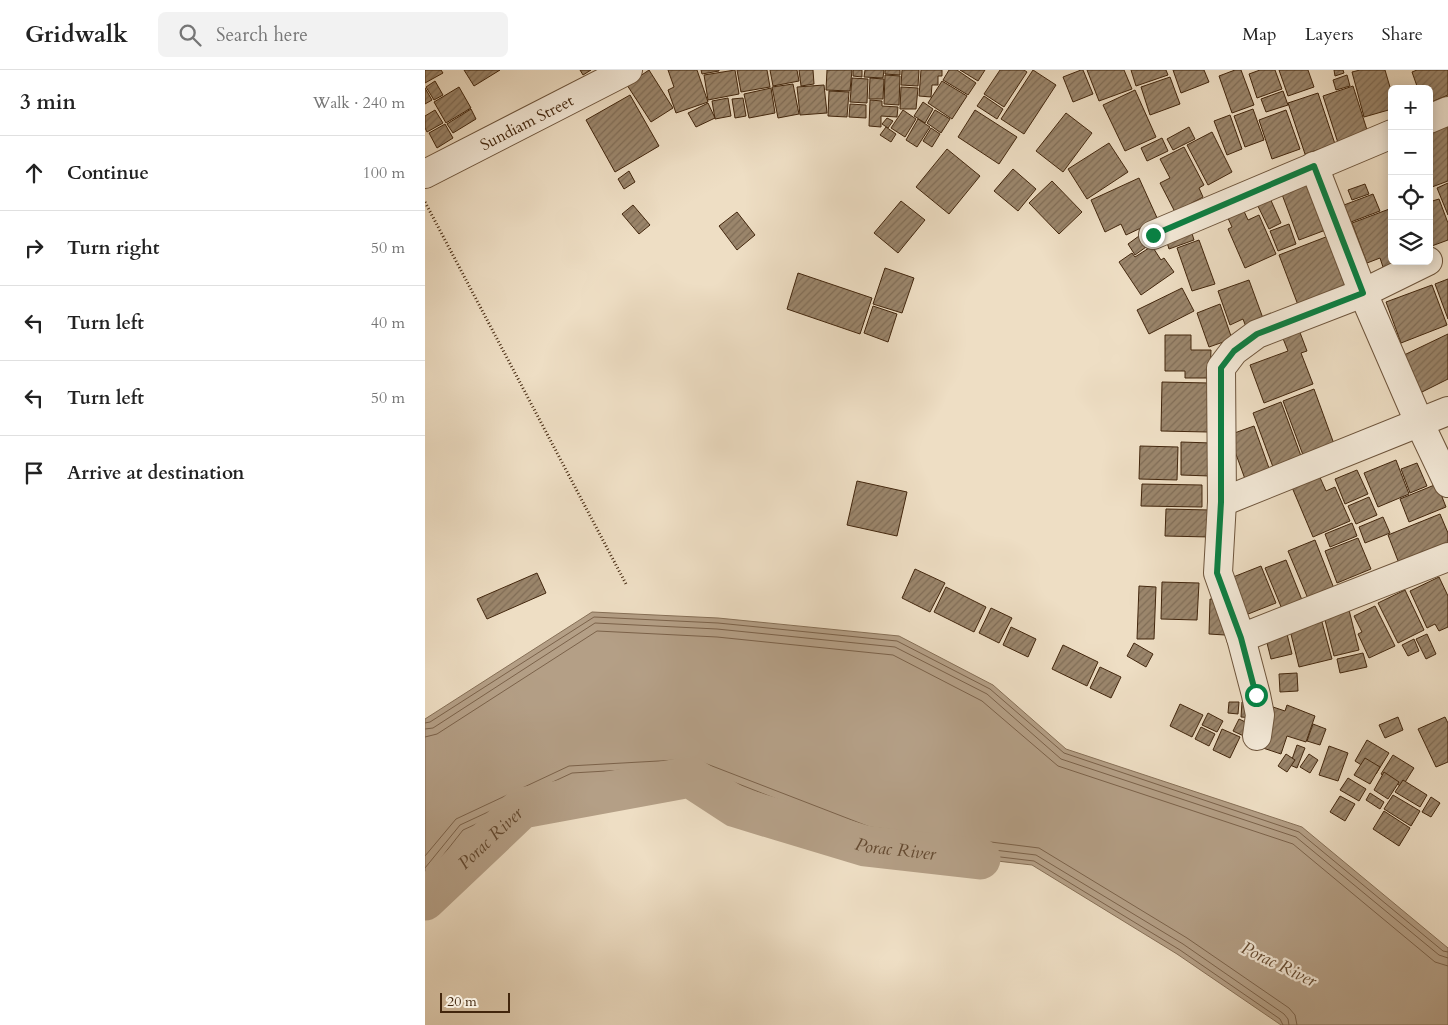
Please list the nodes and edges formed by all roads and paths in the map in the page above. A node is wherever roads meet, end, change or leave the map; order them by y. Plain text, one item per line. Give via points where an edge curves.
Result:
1 (628, 70) edge
2 (1448, 111) edge
3 (1433, 117) edge
4 (1388, 136) edge
5 (1314, 166) junction
6 (425, 174) edge
7 (425, 202) edge
8 (1153, 235) dead end
9 (1448, 251) edge
10 (1433, 259) edge
11 (1421, 265) edge
12 (1363, 293) junction
13 (1448, 410) edge
14 (1419, 422) junction
15 (1448, 483) edge
16 (1221, 502) junction
17 (1448, 557) edge
18 (627, 584) dead end
19 (1241, 638) junction
20 (1257, 736) dead end

1 - 6 street, Sundiam Street
2 - 3 street
4 - 5 street
5 - 8 street
5 - 12 street
7 - 18 path
9 - 10 street
11 - 12 street
12 - 14 street
12 - 16 street via 1257,334 1234,351 1221,368
13 - 14 street
14 - 15 street
14 - 16 street
16 - 19 street via 1217,573
17 - 19 street
19 - 20 street via 1259,715

